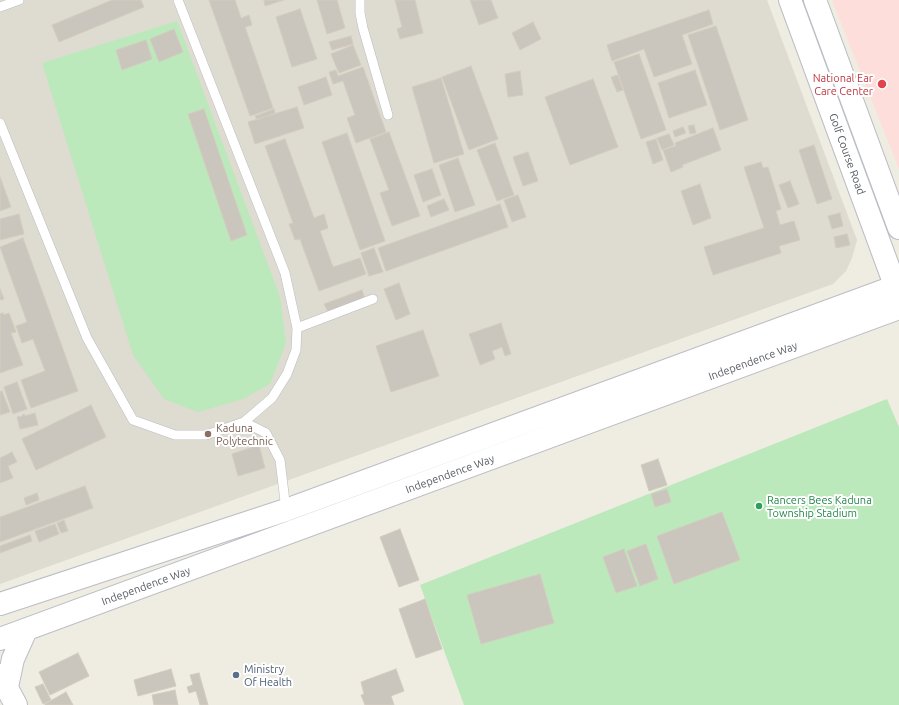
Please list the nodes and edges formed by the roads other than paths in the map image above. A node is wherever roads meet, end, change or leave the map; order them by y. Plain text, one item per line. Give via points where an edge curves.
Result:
1 (19, 0) edge
2 (178, 0) edge
3 (360, 0) edge
4 (790, 0) edge
5 (815, 0) edge
6 (0, 7) edge
7 (388, 115) dead end
8 (0, 123) edge
9 (899, 228) edge
10 (898, 289) edge
11 (373, 299) dead end
12 (899, 308) edge
13 (297, 328) junction
14 (244, 422) junction
15 (286, 510) junction
16 (3, 602) edge
17 (26, 630) junction
18 (0, 640) edge
19 (8, 689) edge

1 - 6 lane
2 - 13 lane via 285,273
3 - 7 lane via 363,28
4 - 10 main road, Golf Course Road
5 - 9 main road, Golf Course Road
8 - 14 lane via 87,338 133,420 175,435 206,435
10 - 15 main road, Independence Way
11 - 13 lane
12 - 17 main road, Independence Way
13 - 14 lane via 296,350 287,374 272,398
14 - 15 lane via 266,433 280,460
15 - 16 main road, Independence Way
17 - 18 main road, Independence Way
17 - 19 main road via 13,658

